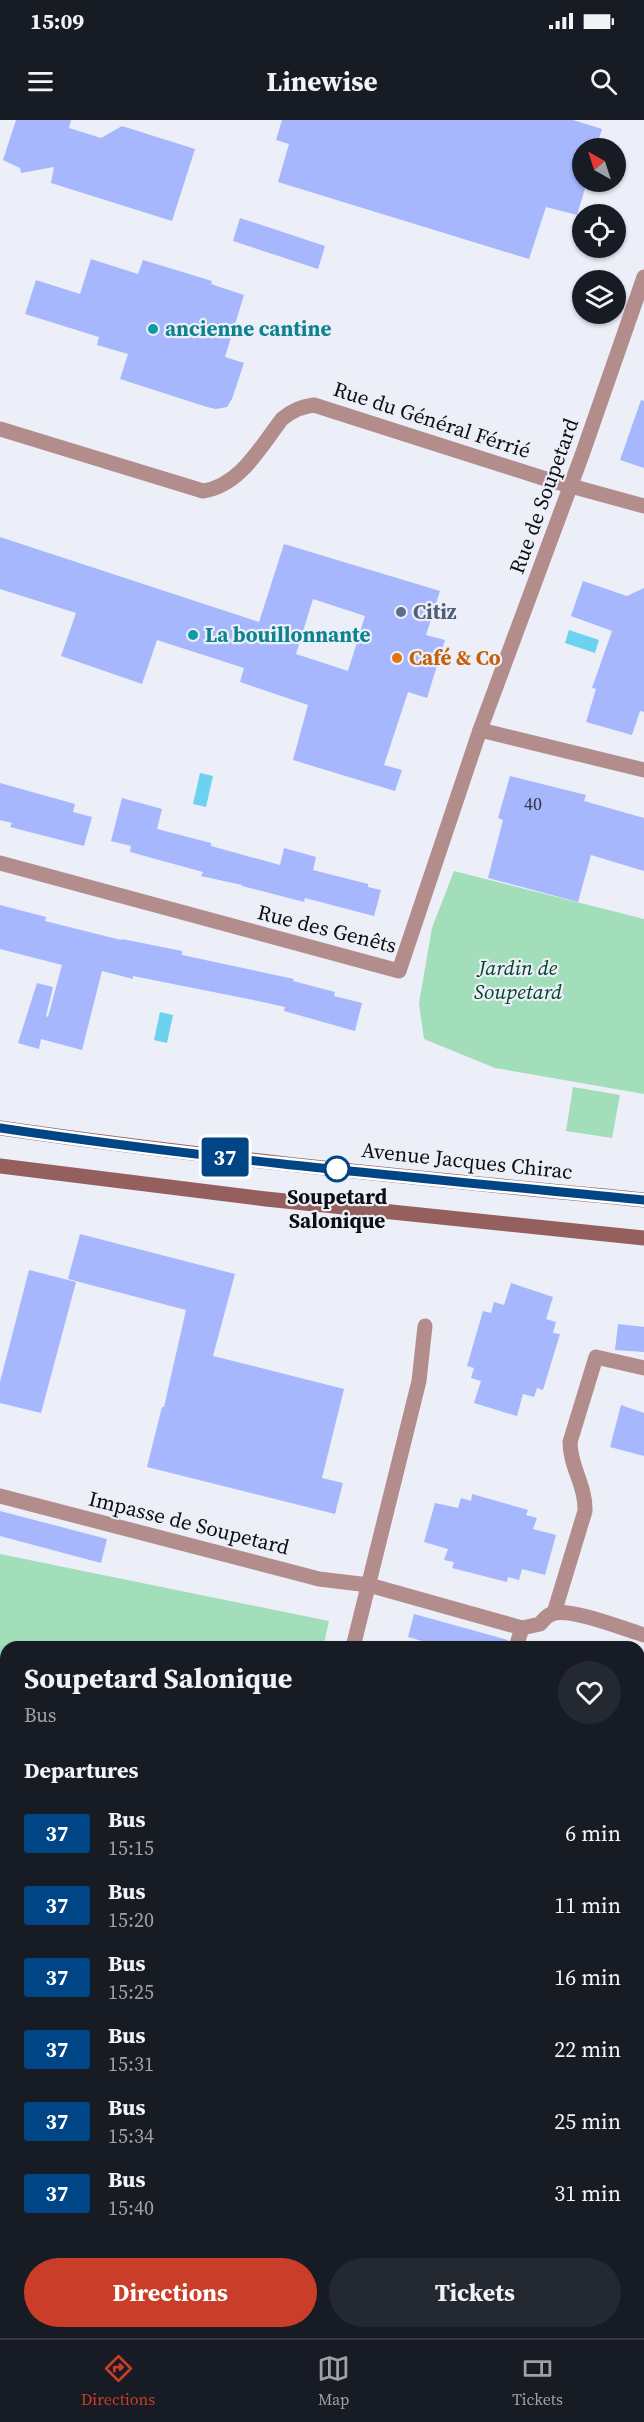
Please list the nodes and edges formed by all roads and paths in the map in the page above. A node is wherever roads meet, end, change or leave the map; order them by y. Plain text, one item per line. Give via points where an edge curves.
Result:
1 (644, 277) edge
2 (0, 429) edge
3 (570, 486) junction
4 (644, 506) edge
5 (480, 729) junction
6 (644, 770) edge
7 (0, 863) edge
8 (0, 1128) edge
9 (0, 1166) edge
10 (644, 1200) edge
11 (644, 1238) edge
12 (425, 1326) dead end
13 (644, 1368) edge
14 (0, 1496) edge
15 (369, 1585) junction
16 (554, 1613) junction
17 (522, 1628) junction
18 (644, 1635) edge
19 (355, 1641) edge
20 (518, 1641) edge

1 - 3 street, Rue de Soupetard
2 - 3 street, Rue du Général Férrié via 203,491 227,484 282,419 301,406 314,405
3 - 4 street, Rue du Général Férrié
3 - 5 street, Rue de Soupetard
5 - 6 street
5 - 7 street, Rue des Genêts via 399,971
8 - 10 main road, Avenue Jacques Chirac via 242,1160
9 - 11 main road via 266,1200
12 - 15 street via 419,1381
13 - 16 street via 596,1357 570,1442 570,1455 586,1497 585,1511
14 - 15 street, Impasse de Soupetard via 319,1579
15 - 17 street, Impasse de Soupetard
15 - 19 street
16 - 17 street via 540,1624
16 - 18 street via 568,1612
17 - 20 street

